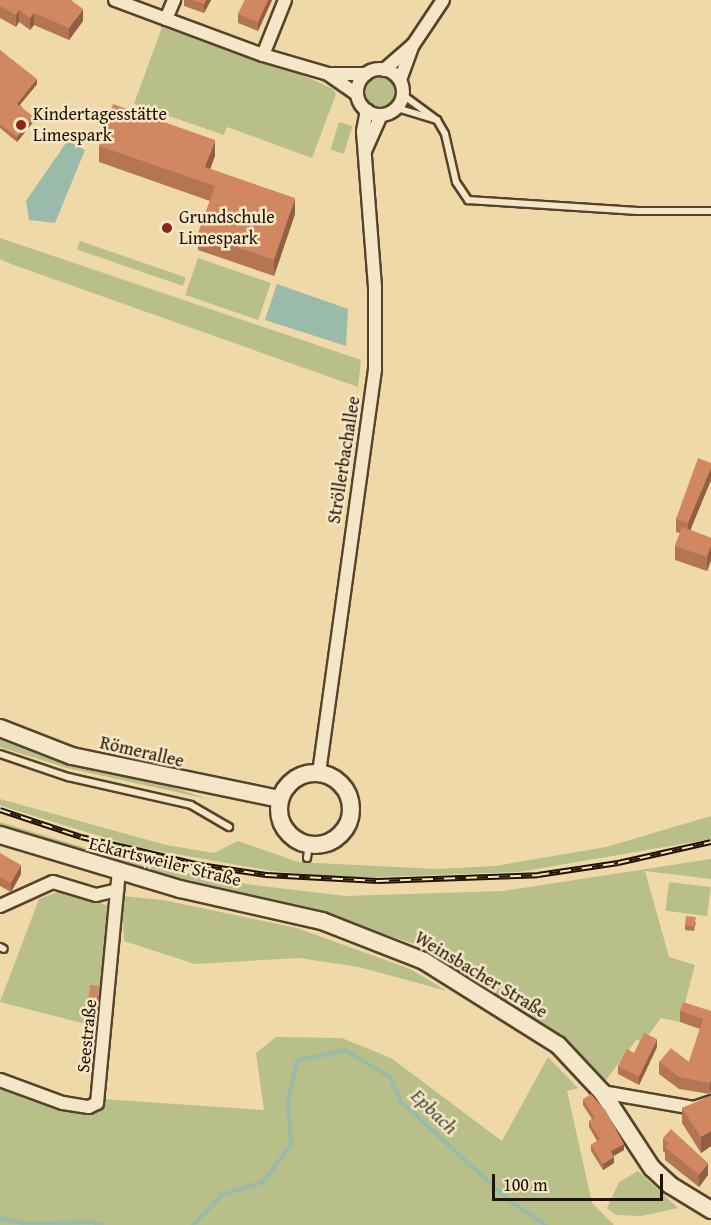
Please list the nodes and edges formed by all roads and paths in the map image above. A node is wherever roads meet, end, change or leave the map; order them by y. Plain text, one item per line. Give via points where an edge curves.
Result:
1 (115, 0) edge
2 (174, 0) edge
3 (285, 0) edge
4 (443, 0) edge
5 (166, 20) junction
6 (413, 45) junction
7 (263, 56) junction
8 (384, 70) junction
9 (328, 74) junction
10 (366, 74) junction
11 (400, 80) junction
12 (357, 94) junction
13 (403, 95) junction
14 (397, 108) junction
15 (366, 110) junction
16 (381, 115) junction
17 (437, 120) junction
18 (365, 151) junction
19 (711, 211) edge
20 (0, 728) edge
21 (0, 754) edge
22 (319, 773) junction
23 (280, 800) junction
24 (229, 827) dead end
25 (0, 835) edge
26 (119, 871) junction
27 (117, 890) junction
28 (0, 906) edge
29 (322, 921) joint
30 (0, 1080) edge
31 (602, 1092) junction
32 (711, 1102) edge
33 (711, 1210) edge

1 - 5 street
2 - 5 street
3 - 7 street
4 - 6 street
5 - 7 street
6 - 8 street
6 - 11 street
7 - 9 street
8 - 10 street
8 - 11 street
9 - 10 street
9 - 12 street
10 - 12 street
11 - 13 street
12 - 15 street
13 - 14 street
13 - 17 lane
14 - 16 street
14 - 17 lane
15 - 16 street
15 - 18 street, Ströllerbachallee
16 - 18 street, Ströllerbachallee
17 - 19 lane via 445,134 456,182 468,200 638,211
18 - 22 street, Ströllerbachallee via 375,287 375,370
20 - 23 street, Römerallee via 72,756
21 - 24 lane via 68,777 190,805
22 - 23 street via 291,781
22 - 23 street via 344,788 351,811 342,833 308,851 288,833 280,817
25 - 26 street, Eckartsweiler Straße
26 - 27 street, Seestraße
26 - 29 street, Eckartsweiler Straße
27 - 28 street via 96,895 53,882
27 - 30 street, Seestraße via 117,930 97,1103 89,1107 63,1103
29 - 31 street, Weinsbacher Straße via 387,943 461,982 558,1045
31 - 32 street via 694,1108
31 - 33 street, Weinsbacher Straße via 652,1168 683,1195

